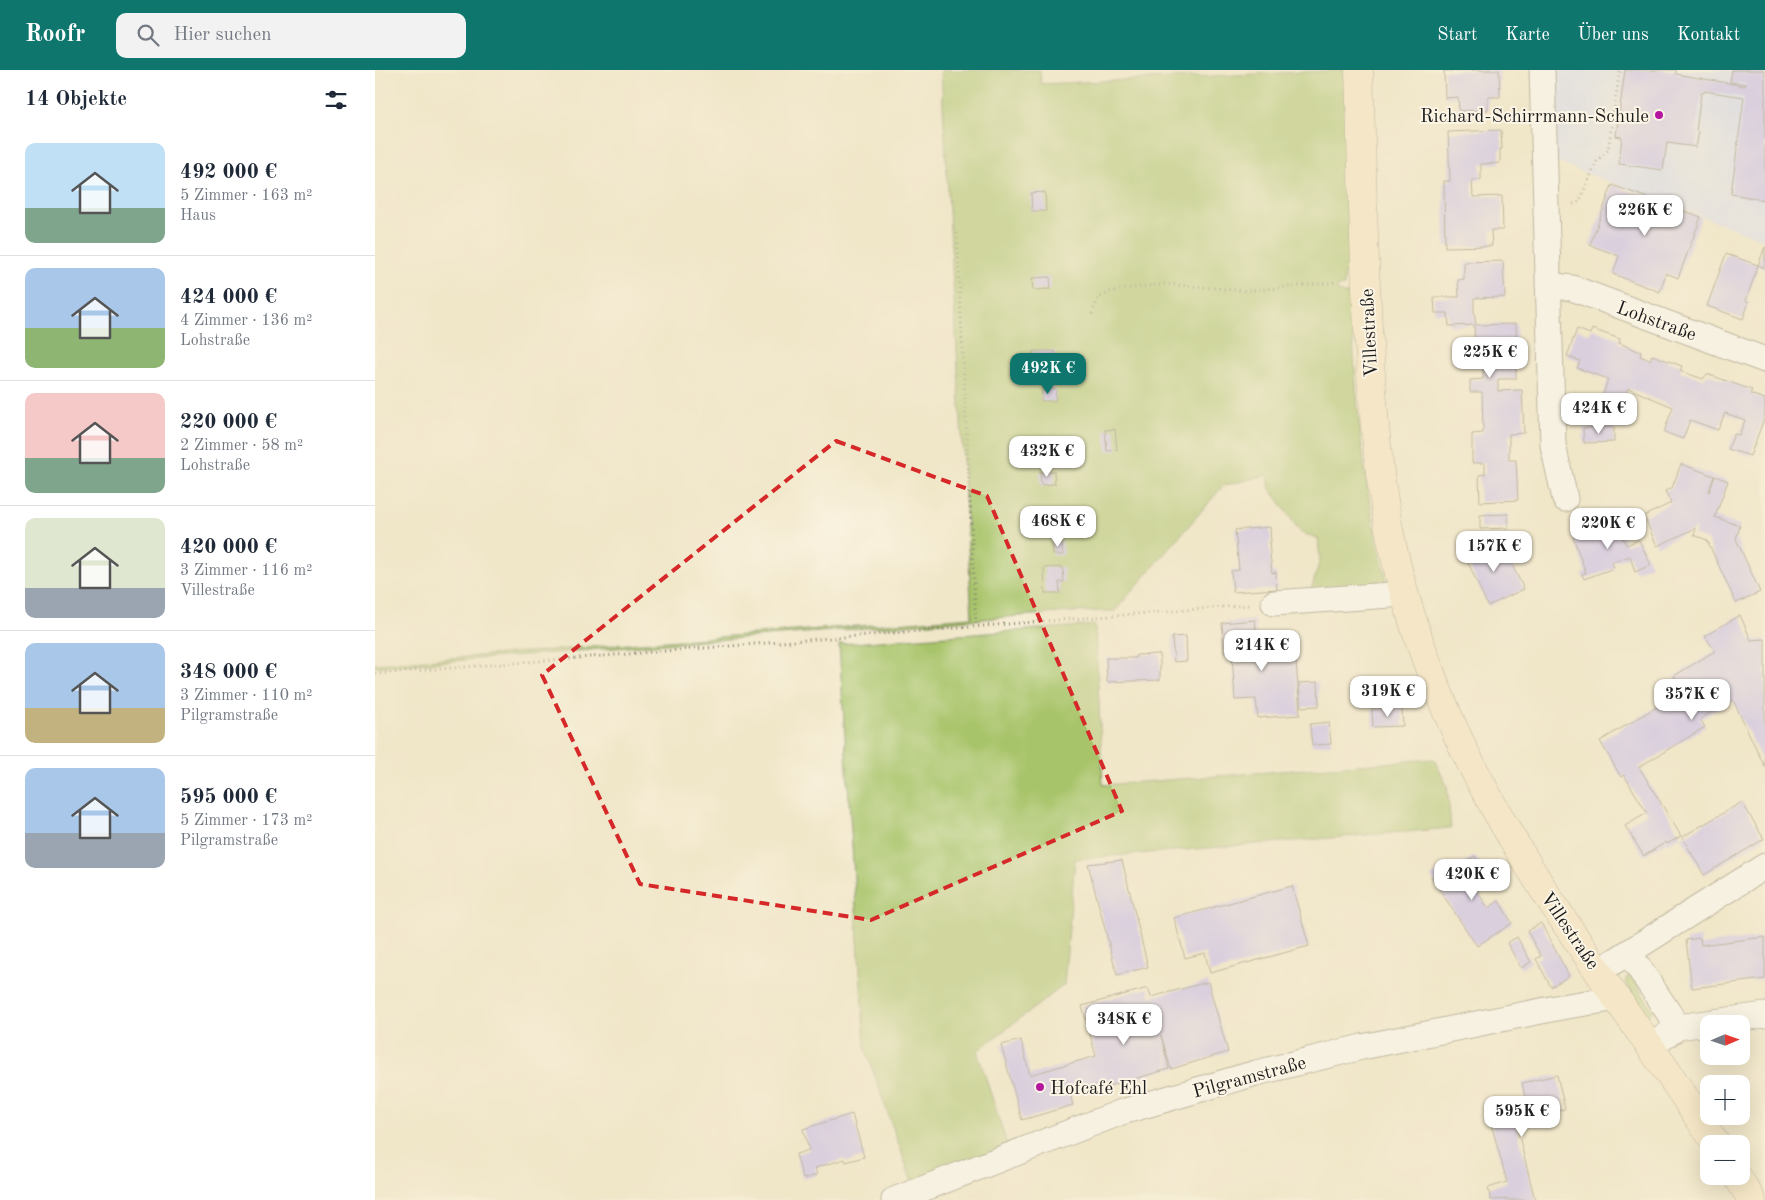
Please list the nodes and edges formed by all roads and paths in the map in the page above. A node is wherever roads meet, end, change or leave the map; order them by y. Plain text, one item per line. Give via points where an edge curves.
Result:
1 (1359, 70) edge
2 (1541, 70) edge
3 (1620, 70) edge
4 (1545, 207) junction
5 (957, 233) dead end
6 (1366, 278) junction
7 (1548, 285) junction
8 (1092, 314) dead end
9 (1765, 360) edge
10 (1565, 498) dead end
11 (1405, 594) junction
12 (1274, 604) joint
13 (976, 627) junction
14 (375, 674) edge
15 (1765, 866) edge
16 (1629, 953) junction
17 (1599, 971) junction
18 (1618, 998) junction
19 (1765, 1015) edge
20 (1678, 1027) junction
21 (1650, 1047) junction
22 (1710, 1135) edge
23 (1743, 1185) edge
24 (895, 1200) edge
25 (1752, 1200) edge

1 - 6 main road, Villestraße
2 - 4 street
3 - 4 path via 1609,150 1597,160 1579,202
4 - 7 street
5 - 13 path
6 - 8 path via 1248,291 1165,284 1125,289 1098,298
6 - 11 main road, Villestraße via 1371,389 1379,464 1388,527
7 - 9 street, Lohstraße via 1572,288
7 - 10 street via 1553,445
11 - 12 street
11 - 17 main road, Villestraße via 1430,670 1474,768 1530,869
12 - 13 path
13 - 14 path
15 - 16 street
16 - 17 street
16 - 20 street
17 - 18 main road, Villestraße
18 - 21 main road, Villestraße
18 - 24 street, Pilgramstraße via 1362,1047 1256,1073 1122,1112
19 - 20 street
20 - 21 street
21 - 22 main road, Villestraße
23 - 25 main road

